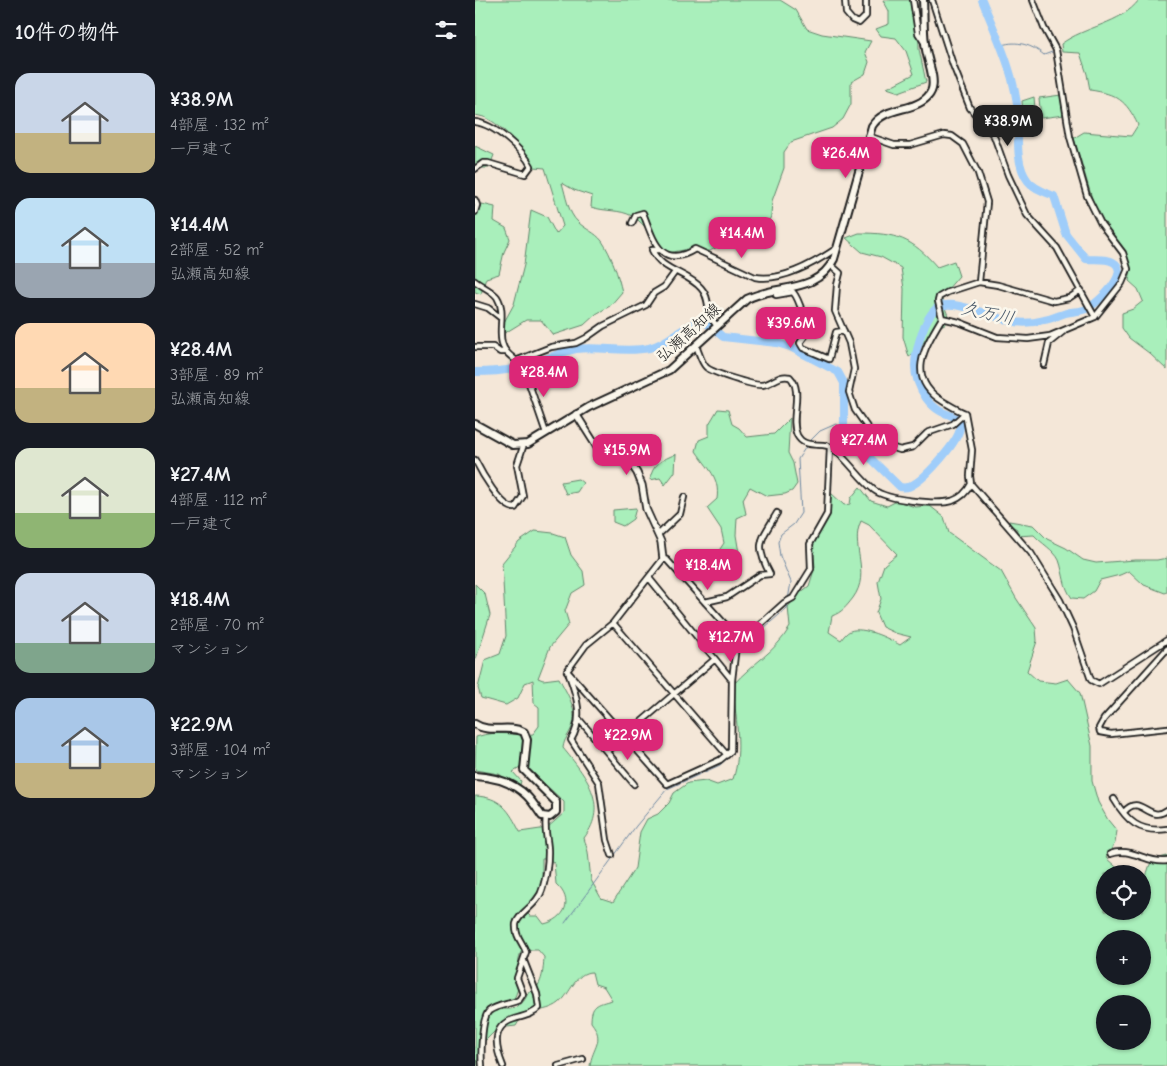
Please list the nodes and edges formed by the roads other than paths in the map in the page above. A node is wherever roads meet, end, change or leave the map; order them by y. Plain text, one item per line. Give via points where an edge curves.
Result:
1 (845, 0) edge
2 (866, 0) edge
3 (913, 0) edge
4 (923, 0) edge
5 (933, 0) edge
6 (1033, 0) edge
7 (925, 43) junction
8 (475, 122) edge
9 (868, 136) junction
10 (475, 168) edge
11 (475, 200) edge
12 (475, 212) edge
13 (632, 223) dead end
14 (837, 248) junction
15 (659, 250) junction
16 (831, 265) junction
17 (675, 272) junction
18 (475, 281) edge
19 (979, 282) junction
20 (1081, 290) junction
21 (775, 291) junction
22 (475, 304) edge
23 (942, 315) junction
24 (1095, 317) junction
25 (501, 318) junction
26 (716, 327) junction
27 (1065, 330) junction
28 (844, 331) junction
29 (475, 346) edge
30 (696, 346) junction
31 (506, 352) junction
32 (521, 364) junction
33 (1044, 365) dead end
34 (576, 414) junction
35 (963, 415) junction
36 (475, 424) edge
37 (546, 434) junction
38 (524, 444) junction
39 (830, 447) junction
40 (475, 460) edge
41 (971, 484) junction
42 (684, 497) dead end
43 (777, 514) dead end
44 (658, 536) junction
45 (663, 558) junction
46 (649, 578) junction
47 (705, 602) junction
48 (613, 623) junction
49 (1167, 640) edge
50 (741, 642) junction
51 (1167, 649) edge
52 (715, 659) junction
53 (567, 671) junction
54 (732, 680) junction
55 (675, 694) junction
56 (579, 718) junction
57 (475, 724) edge
58 (1167, 728) edge
59 (625, 736) junction
60 (607, 751) junction
61 (727, 755) junction
62 (475, 776) edge
63 (634, 784) dead end
64 (1114, 799) dead end
65 (1167, 810) edge
66 (1124, 812) junction
67 (546, 817) junction
68 (1167, 829) edge
69 (612, 854) dead end
70 (1110, 854) dead end
71 (1167, 860) edge
72 (524, 961) junction
73 (583, 1059) dead end
74 (482, 1066) edge
75 (503, 1066) edge
76 (558, 1066) edge

1 - 2 street via 845,13 859,22 865,16
3 - 7 street via 918,33
4 - 7 main road, 弘瀬高知線
5 - 20 street via 953,65 971,108 994,136 1027,215 1057,248
6 - 24 street via 1056,50 1070,137 1087,196 1128,265 1122,283
7 - 9 main road, 弘瀬高知線 via 933,75 928,94 919,103 876,120
8 - 10 street via 498,132 522,153 531,166 525,174 488,163
9 - 14 main road, 弘瀬高知線
9 - 19 street via 895,145 910,145 944,135 952,136 963,144 978,173 987,202
11 - 12 street
13 - 15 street via 636,215 643,213
14 - 15 street via 814,262 764,279 695,249 676,256
14 - 16 main road, 弘瀬高知線
15 - 17 street via 652,250 659,262
16 - 21 main road, 弘瀬高知線 via 808,284
16 - 28 street via 840,273 835,311
17 - 26 street via 702,289 708,302 708,314
17 - 32 street via 646,305 576,343 551,347
18 - 25 street via 497,297
19 - 20 street via 1054,301 1069,298
19 - 23 street via 939,297
20 - 24 street
21 - 26 main road, 弘瀬高知線 via 747,299
21 - 28 street via 776,295 793,292 796,296 803,314 805,336 800,345 803,348 829,359 836,332
22 - 25 street via 488,308
23 - 27 street via 1010,340 1050,336
23 - 35 street via 923,355 920,374 933,396
24 - 27 street
25 - 31 street via 502,344
26 - 30 main road, 弘瀬高知線
27 - 33 street via 1049,343
28 - 35 street via 855,369 849,392 855,410 884,445 899,450 913,447 927,433 953,424
29 - 31 street via 493,346 500,352
30 - 34 main road, 弘瀬高知線 via 661,375
30 - 39 street via 707,369 760,385 779,376 789,377 796,390 797,436 804,443
31 - 32 street
32 - 37 street
34 - 37 main road, 弘瀬高知線
34 - 44 street via 602,455 629,461 642,485 645,509
35 - 41 street via 973,450
36 - 38 main road via 513,445
37 - 38 main road, 弘瀬高知線
38 - 40 street via 517,466 523,496 512,509 482,474
39 - 41 street via 876,491 897,498 916,502 952,500 968,491
39 - 50 street via 827,514 810,544 809,574 791,599
41 - 49 street via 1015,533 1050,583 1073,628 1089,678 1094,682 1099,684
42 - 44 street via 680,514
43 - 47 street via 761,540 761,558 770,574 727,597
44 - 45 street
45 - 46 street
45 - 47 street
46 - 48 street
46 - 52 street
47 - 50 street
48 - 53 street via 586,645
48 - 55 street
50 - 54 street via 736,646
51 - 58 street via 1103,719 1099,728 1100,732 1111,734
52 - 54 street
52 - 55 street
53 - 56 street via 578,703
53 - 59 street
54 - 61 street via 731,750
55 - 59 street
55 - 61 street
56 - 60 street
56 - 69 street via 571,740 599,783
57 - 67 main road via 483,728 519,729 524,732 527,740 524,770 557,806 556,812
59 - 60 street
59 - 61 street via 667,784
60 - 63 street
62 - 67 main road via 509,783 527,795
64 - 66 street
65 - 66 street via 1158,816 1139,806
66 - 68 street via 1127,819 1141,827
67 - 72 street via 544,828 548,851 543,887 536,902 517,922 517,937 526,952
70 - 71 street via 1118,850 1158,861
72 - 74 street via 517,978 523,994 521,998 492,1010 485,1017
72 - 75 street via 539,1008 505,1022 500,1029 495,1044
73 - 76 street

